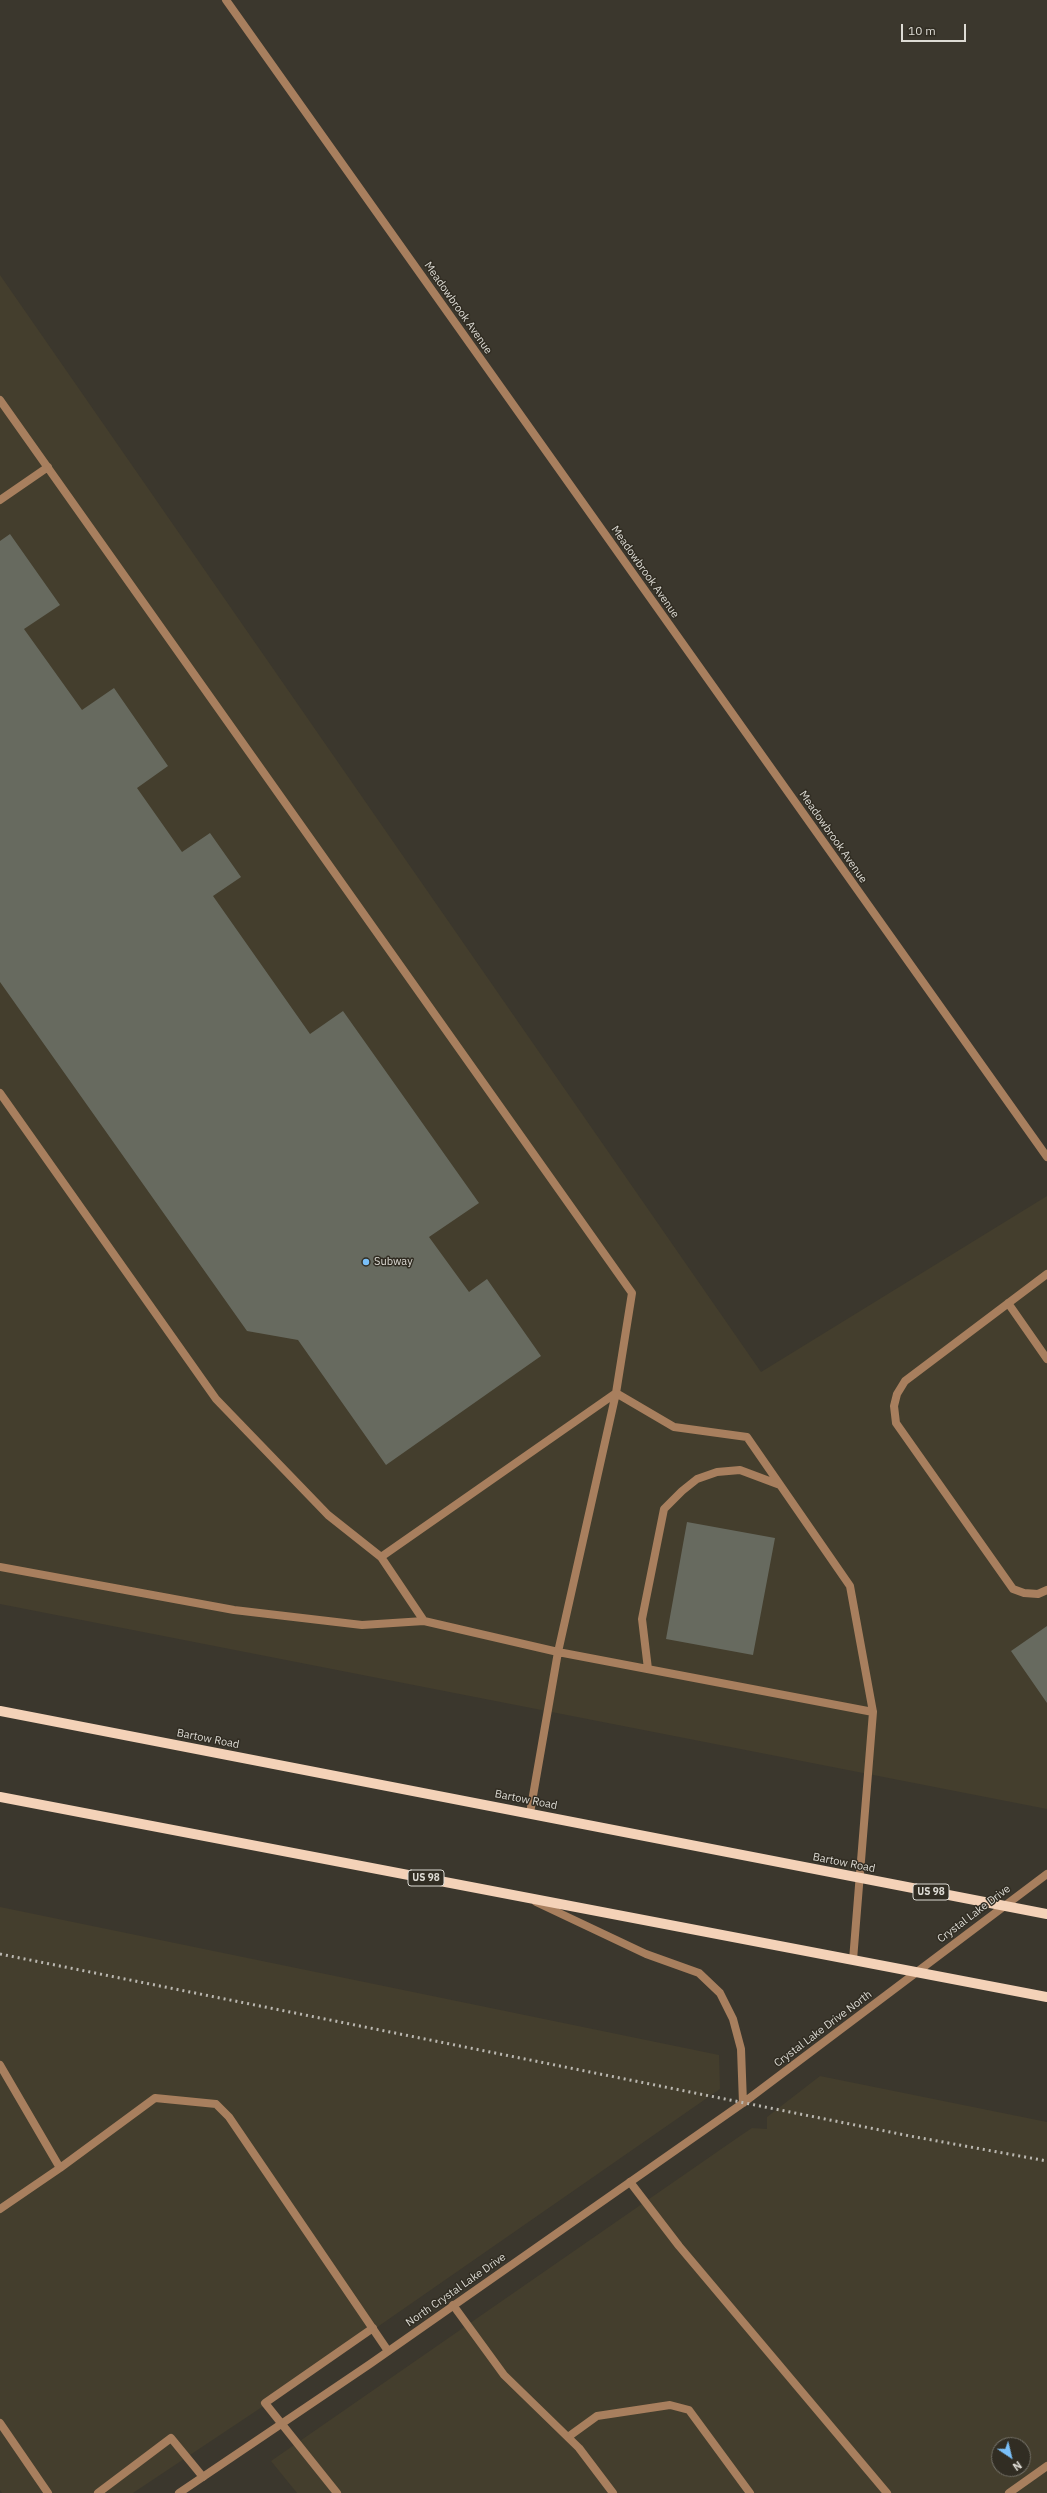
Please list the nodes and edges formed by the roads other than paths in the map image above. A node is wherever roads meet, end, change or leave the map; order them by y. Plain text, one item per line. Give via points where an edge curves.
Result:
1 (226, 0) edge
2 (0, 400) edge
3 (48, 467) junction
4 (0, 500) edge
5 (0, 1093) edge
6 (1047, 1157) edge
7 (1047, 1274) edge
8 (1008, 1303) junction
9 (1047, 1359) edge
10 (616, 1393) junction
11 (780, 1485) junction
12 (381, 1557) junction
13 (0, 1568) edge
14 (1047, 1590) edge
15 (424, 1621) junction
16 (558, 1652) junction
17 (648, 1669) junction
18 (0, 1711) edge
19 (873, 1712) junction
20 (0, 1797) edge
21 (530, 1813) junction
22 (1047, 1874) edge
23 (859, 1878) junction
24 (527, 1898) junction
25 (1004, 1906) junction
26 (1047, 1914) edge
27 (853, 1960) junction
28 (915, 1972) junction
29 (1047, 1997) edge
30 (0, 2066) edge
31 (743, 2103) junction
32 (60, 2168) junction
33 (630, 2182) junction
34 (0, 2209) edge
35 (453, 2305) junction
36 (373, 2328) junction
37 (388, 2351) junction
38 (0, 2423) edge
39 (283, 2424) junction
40 (568, 2437) junction
41 (1047, 2466) edge
42 (203, 2477) junction
43 (48, 2493) edge
44 (98, 2493) edge
45 (179, 2493) edge
46 (337, 2493) edge
47 (613, 2493) edge
48 (750, 2493) edge
49 (887, 2493) edge
50 (1009, 2493) edge

1 - 6 street, Meadowbrook Avenue
2 - 3 street
3 - 4 street
3 - 10 street via 632,1293
5 - 12 street via 216,1398 328,1515
7 - 8 street
8 - 9 street
8 - 14 street via 905,1381 897,1394 894,1406 896,1423 1013,1589 1038,1594
10 - 11 street via 674,1427 747,1437
10 - 12 street
10 - 16 street
11 - 17 street via 740,1470 717,1472 697,1479 664,1509 642,1619
11 - 19 street via 850,1586
12 - 15 street
13 - 15 street via 234,1610 362,1624
15 - 16 street
16 - 17 street
16 - 21 street
17 - 19 street
18 - 21 main road, Bartow Road / US 98
19 - 23 street
20 - 24 main road, US 98
21 - 23 main road, Bartow Road / US 98
22 - 25 street, Crystal Lake Drive
23 - 25 main road, Bartow Road / US 98
23 - 27 street
24 - 27 main road, US 98
24 - 31 street via 646,1954 699,1973 715,1988 732,2019 741,2049
25 - 26 main road, Bartow Road / US 98
25 - 28 street, Crystal Lake Drive
27 - 28 main road, US 98
28 - 29 main road, US 98
28 - 31 street, Crystal Lake Drive North
30 - 32 street
31 - 33 street, North Crystal Lake Drive
32 - 34 street
32 - 36 street via 155,2098 216,2104 229,2117
33 - 35 street, North Crystal Lake Drive
33 - 49 street via 679,2246
35 - 37 street, North Crystal Lake Drive
35 - 40 street via 504,2374
36 - 37 street
36 - 39 street via 265,2403
37 - 39 street, North Crystal Lake Drive
38 - 43 street
39 - 42 street, North Crystal Lake Drive
39 - 46 street
40 - 47 street
40 - 48 street via 597,2416 670,2405 689,2410
41 - 50 street
42 - 44 street via 171,2438
42 - 45 street, North Crystal Lake Drive

